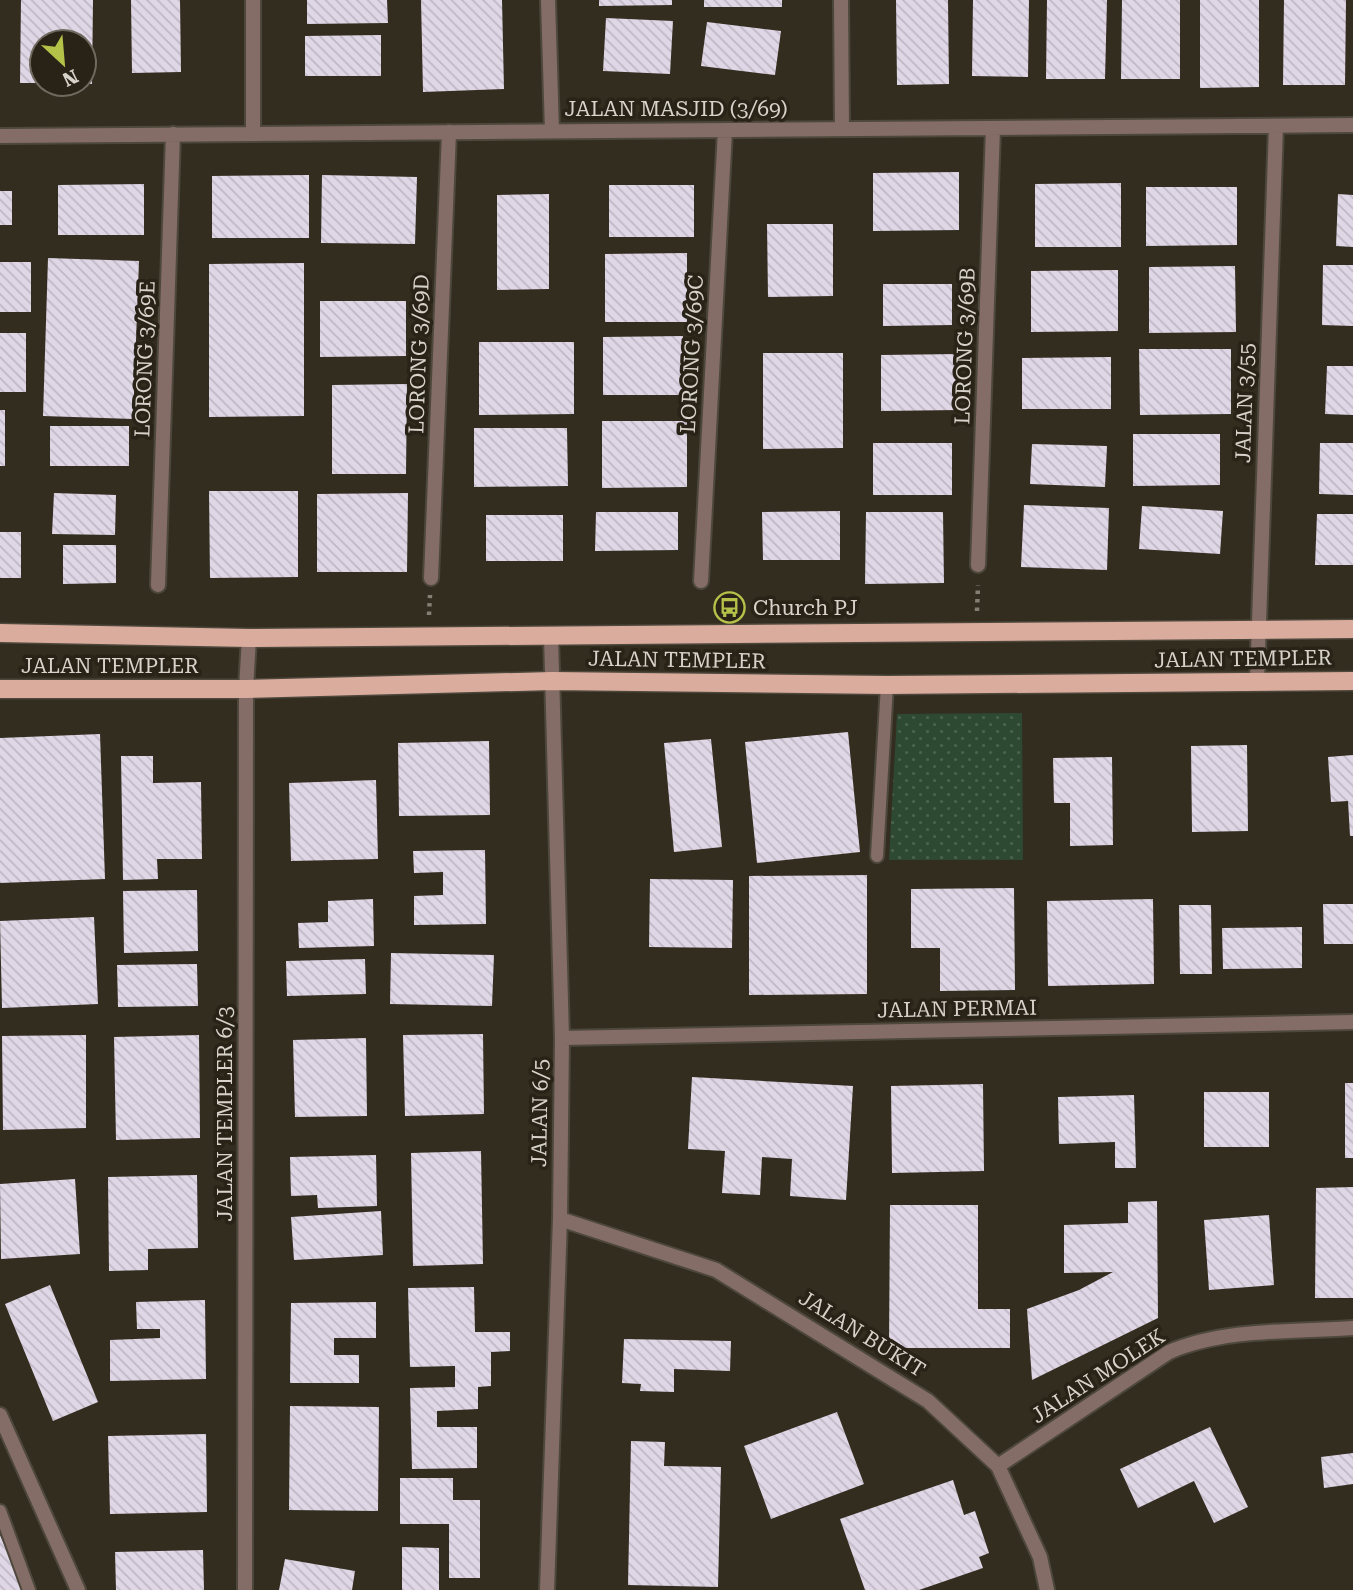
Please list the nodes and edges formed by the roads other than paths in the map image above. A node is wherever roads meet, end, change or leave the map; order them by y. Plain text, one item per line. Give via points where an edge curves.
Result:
1 (253, 0) edge
2 (548, 0) edge
3 (841, 0) edge
4 (1353, 125) edge
5 (1276, 126) junction
6 (993, 128) junction
7 (842, 129) junction
8 (725, 130) junction
9 (551, 131) junction
10 (449, 132) junction
11 (173, 134) junction
12 (253, 134) junction
13 (0, 136) edge
14 (978, 565) road end
15 (431, 578) road end
16 (701, 581) dead end
17 (158, 585) dead end
18 (1353, 629) edge
19 (1258, 630) junction
20 (0, 633) edge
21 (551, 636) junction
22 (249, 638) junction
23 (552, 681) junction
24 (1257, 681) junction
25 (1353, 681) edge
26 (887, 685) junction
27 (0, 689) edge
28 (246, 689) junction
29 (877, 856) dead end
30 (1353, 1022) edge
31 (562, 1038) junction
32 (560, 1219) junction
33 (1353, 1328) edge
34 (0, 1415) edge
35 (998, 1466) junction
36 (0, 1511) edge
37 (29, 1590) edge
38 (78, 1590) edge
39 (245, 1590) edge
40 (547, 1590) edge
41 (1047, 1590) edge

1 - 12 street
2 - 9 street
3 - 7 street
4 - 5 street, JALAN MASJID (3/69)
5 - 6 street, JALAN MASJID (3/69)
5 - 19 street, JALAN 3/55
6 - 7 street, JALAN MASJID (3/69)
6 - 14 street, LORONG 3/69B
7 - 8 street, JALAN MASJID (3/69)
8 - 9 street, JALAN MASJID (3/69)
8 - 16 street, LORONG 3/69C
9 - 10 street, JALAN MASJID (3/69)
10 - 12 street, JALAN MASJID (3/69)
10 - 15 street, LORONG 3/69D
11 - 12 street, JALAN MASJID (3/69)
11 - 13 street, JALAN MASJID (3/69)
11 - 17 street, LORONG 3/69E
18 - 19 main road, JALAN TEMPLER
19 - 21 main road, JALAN TEMPLER
19 - 24 street, JALAN 3/55
20 - 22 main road, JALAN TEMPLER
21 - 22 main road, JALAN TEMPLER
21 - 23 street, JALAN 6/5
22 - 28 street, JALAN TEMPLER 6/3
23 - 26 main road, JALAN TEMPLER
23 - 28 main road, JALAN TEMPLER
23 - 31 street, JALAN 6/5
24 - 25 main road, JALAN TEMPLER
24 - 26 main road, JALAN TEMPLER
26 - 29 lane
27 - 28 main road, JALAN TEMPLER
28 - 39 street, JALAN TEMPLER 6/3
30 - 31 street, JALAN PERMAI
31 - 32 street, JALAN 6/5
32 - 35 street, JALAN BUKIT via 716,1270 928,1401
32 - 40 street, JALAN 6/5
33 - 35 street, JALAN MOLEK via 1189,1343
34 - 38 street
35 - 41 street, JALAN BUKIT via 1040,1557
36 - 37 lane

